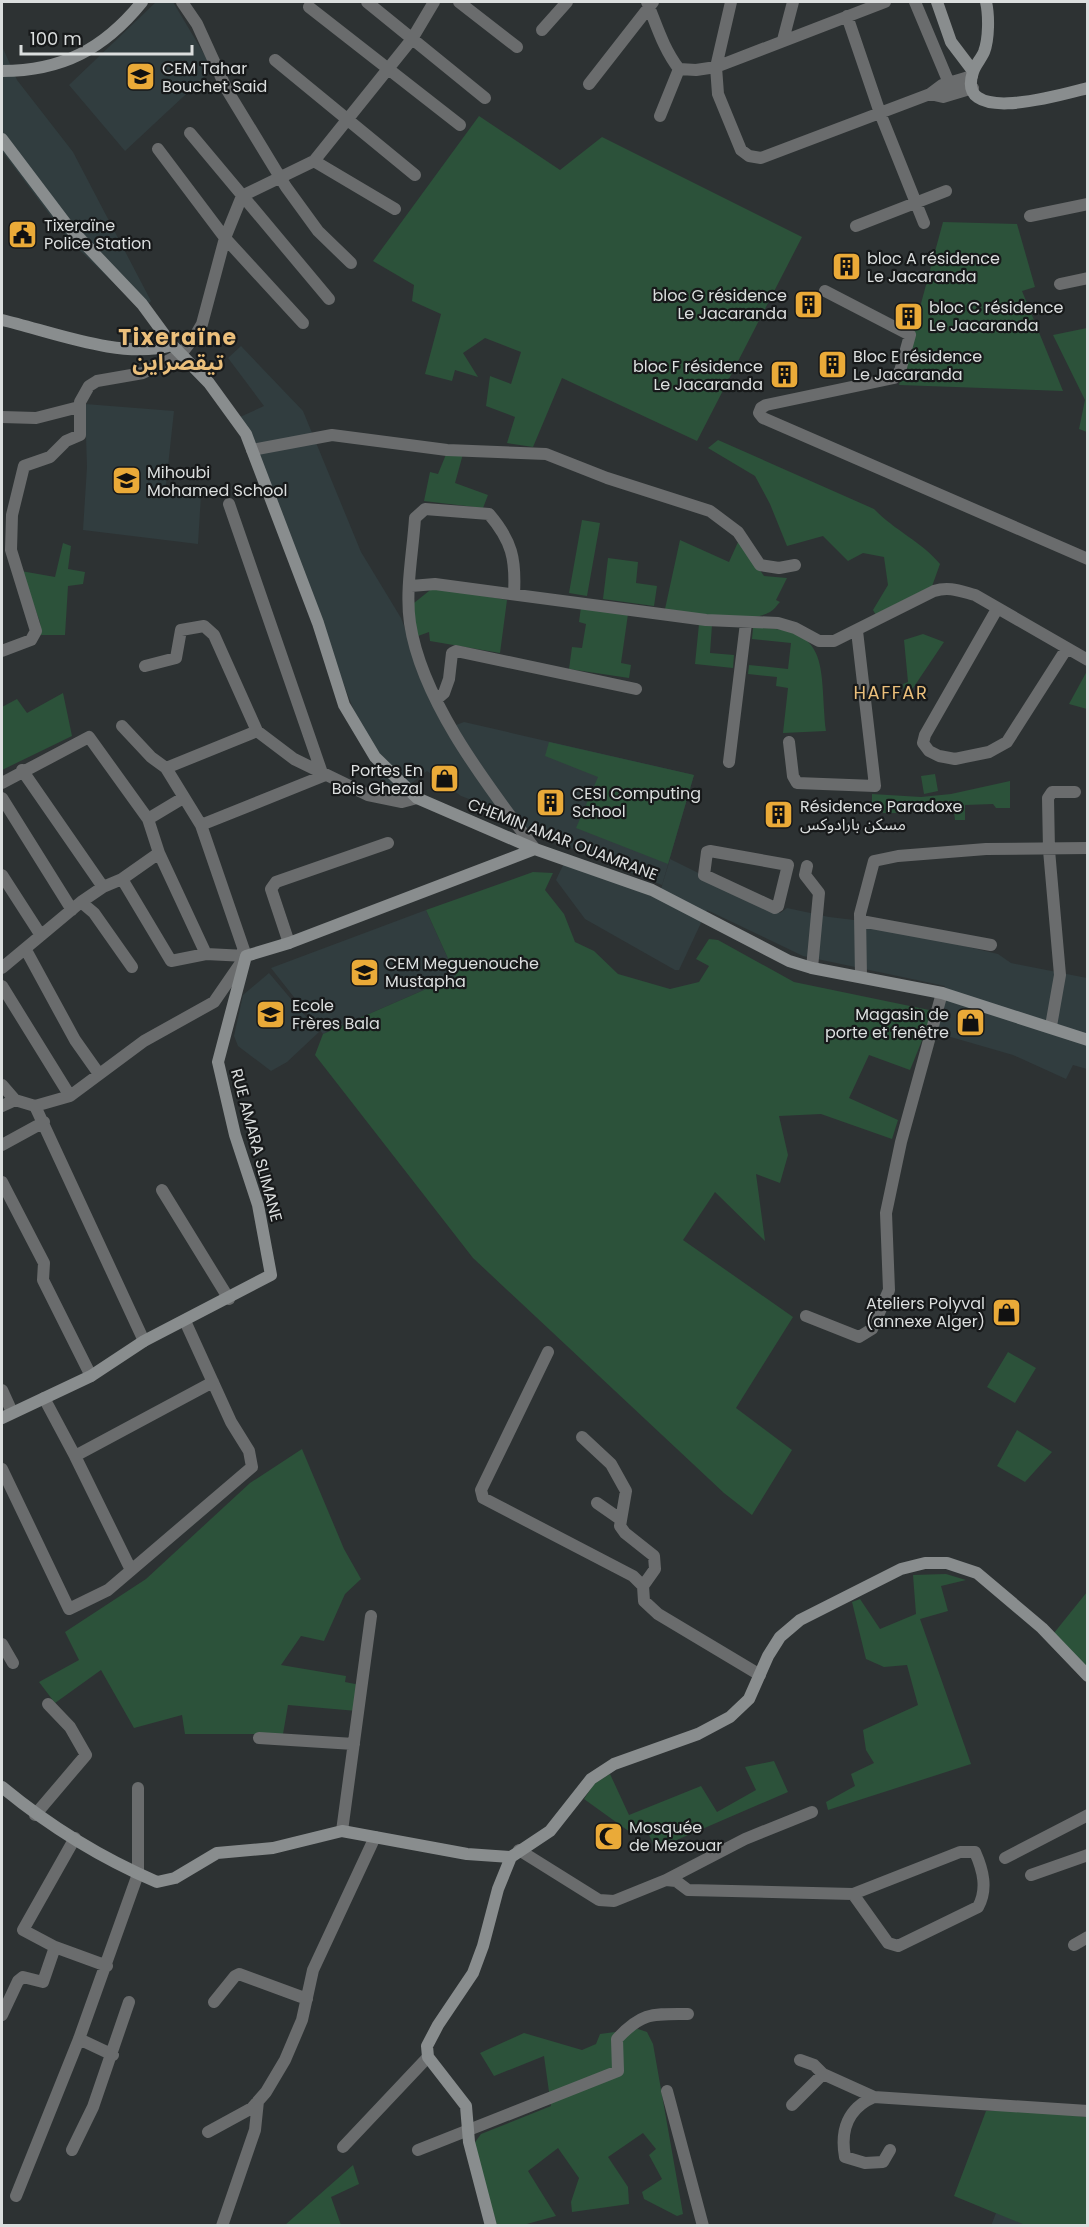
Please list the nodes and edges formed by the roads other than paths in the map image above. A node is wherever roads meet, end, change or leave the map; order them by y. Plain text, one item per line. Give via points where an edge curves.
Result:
1 (142, 2) edge
2 (182, 2) edge
3 (367, 2) edge
4 (434, 2) edge
5 (459, 2) edge
6 (567, 2) edge
7 (731, 2) edge
8 (794, 2) edge
9 (885, 2) edge
10 (915, 2) edge
11 (937, 2) edge
12 (986, 2) edge
13 (650, 3) edge
14 (861, 6) edge
15 (309, 7) dead end
16 (847, 16) junction
17 (542, 30) dead end
18 (412, 39) junction
19 (783, 40) junction
20 (517, 47) dead end
21 (275, 60) dead end
22 (716, 67) junction
23 (680, 69) junction
24 (389, 70) junction
25 (2, 73) edge
26 (973, 78) junction
27 (949, 82) junction
28 (589, 84) dead end
29 (1088, 88) edge
30 (930, 94) junction
31 (485, 98) dead end
32 (880, 112) junction
33 (660, 116) dead end
34 (348, 117) junction
35 (460, 125) dead end
36 (190, 133) dead end
37 (2, 139) edge
38 (158, 149) dead end
39 (314, 160) junction
40 (280, 175) junction
41 (415, 175) dead end
42 (946, 191) dead end
43 (242, 196) junction
44 (916, 203) junction
45 (1088, 204) edge
46 (395, 209) dead end
47 (1030, 216) dead end
48 (924, 223) dead end
49 (856, 226) dead end
50 (225, 238) junction
51 (351, 263) dead end
52 (1088, 278) edge
53 (1060, 284) dead end
54 (825, 291) dead end
55 (329, 300) dead end
56 (2, 320) edge
57 (303, 323) dead end
58 (177, 350) junction
59 (80, 407) junction
60 (2, 417) edge
61 (252, 450) junction
62 (229, 504) dead end
63 (1086, 554) edge
64 (795, 565) dead end
65 (411, 586) junction
66 (514, 594) junction
67 (997, 609) junction
68 (746, 623) junction
69 (857, 631) junction
70 (1067, 648) junction
71 (2, 651) edge
72 (1088, 660) edge
73 (145, 666) dead end
74 (636, 689) dead end
75 (437, 699) junction
76 (122, 726) dead end
77 (257, 731) junction
78 (789, 742) dead end
79 (729, 762) dead end
80 (166, 768) junction
81 (22, 770) junction
82 (323, 776) junction
83 (2, 783) edge
84 (1076, 792) dead end
85 (2, 798) edge
86 (183, 798) junction
87 (417, 798) junction
88 (148, 819) junction
89 (201, 825) junction
90 (388, 843) dead end
91 (535, 849) junction
92 (1088, 849) edge
93 (1049, 850) junction
94 (159, 853) junction
95 (788, 865) joint
96 (807, 866) dead end
97 (2, 875) edge
98 (122, 879) junction
99 (103, 887) junction
100 (77, 906) junction
101 (861, 921) junction
102 (40, 934) junction
103 (289, 943) junction
104 (991, 945) dead end
105 (26, 950) junction
106 (206, 954) junction
107 (246, 956) junction
108 (3, 964) edge
109 (132, 967) dead end
110 (812, 968) junction
111 (861, 977) junction
112 (2, 986) edge
113 (942, 993) junction
114 (1051, 1026) junction
115 (1088, 1040) edge
116 (99, 1074) junction
117 (2, 1085) edge
118 (70, 1096) junction
119 (15, 1100) junction
120 (2, 1106) edge
121 (35, 1106) junction
122 (44, 1122) junction
123 (2, 1145) edge
124 (2, 1182) edge
125 (162, 1190) dead end
126 (229, 1299) junction
127 (806, 1316) dead end
128 (185, 1321) junction
129 (144, 1341) junction
130 (548, 1352) dead end
131 (91, 1376) junction
132 (213, 1383) junction
133 (2, 1390) edge
134 (44, 1398) junction
135 (7, 1415) edge
136 (582, 1437) dead end
137 (75, 1456) junction
138 (2, 1469) edge
139 (597, 1503) dead end
140 (620, 1519) junction
141 (131, 1570) junction
142 (643, 1586) junction
143 (371, 1616) dead end
144 (2, 1644) edge
145 (13, 1663) dead end
146 (760, 1675) junction
147 (1088, 1676) edge
148 (48, 1704) dead end
149 (259, 1738) dead end
150 (354, 1744) junction
151 (2, 1787) edge
152 (138, 1788) dead end
153 (813, 1812) dead end
154 (35, 1815) junction
155 (1088, 1815) edge
156 (342, 1831) junction
157 (375, 1837) junction
158 (75, 1838) junction
159 (515, 1854) junction
160 (1088, 1855) edge
161 (1005, 1858) dead end
162 (138, 1874) junction
163 (1031, 1875) dead end
164 (666, 1880) junction
165 (853, 1894) junction
166 (1088, 1937) edge
167 (1074, 1945) dead end
168 (55, 1947) junction
169 (107, 1966) junction
170 (307, 1999) junction
171 (129, 2002) dead end
172 (214, 2002) dead end
173 (688, 2014) dead end
174 (2, 2015) edge
175 (79, 2039) junction
176 (113, 2055) junction
177 (428, 2058) junction
178 (800, 2060) dead end
179 (823, 2074) junction
180 (667, 2091) dead end
181 (874, 2097) junction
182 (258, 2101) junction
183 (792, 2105) dead end
184 (1088, 2111) edge
185 (470, 2131) junction
186 (208, 2132) dead end
187 (343, 2147) dead end
188 (72, 2150) dead end
189 (418, 2150) dead end
190 (890, 2150) dead end
191 (16, 2196) dead end
192 (222, 2226) edge
193 (491, 2226) edge
194 (703, 2226) edge

1 - 25 street via 113,31 72,59
2 - 40 street via 227,90
3 - 18 street
4 - 18 street
5 - 20 street
6 - 17 street
7 - 22 street
8 - 19 street
9 - 14 street
10 - 27 street
11 - 26 street via 951,42
12 - 26 street via 986,46
13 - 23 street via 658,34
13 - 28 street
14 - 16 street
15 - 24 street
16 - 19 street
16 - 32 street
18 - 24 street
18 - 31 street
19 - 22 street
21 - 34 street
22 - 23 street
22 - 32 street via 718,94 741,150 749,156 761,158
23 - 33 street
24 - 34 street
24 - 35 street
26 - 27 street
26 - 29 street via 980,98 1004,105
26 - 30 street via 944,97
27 - 30 street
30 - 32 street
32 - 44 street
34 - 39 street
34 - 41 street
36 - 43 street
37 - 58 street, CHEMIN AMAR OUAMRANE via 67,225 142,304
38 - 50 street
39 - 40 street
39 - 46 street
40 - 43 street
40 - 51 street via 318,231
42 - 44 street
43 - 50 street
43 - 55 street
44 - 48 street
44 - 49 street
45 - 47 street
50 - 57 street
50 - 58 street via 202,324
52 - 53 street
54 - 63 street via 910,335 900,371 894,378 766,405 759,413 763,418
56 - 58 street via 114,348
58 - 59 street via 143,373 97,381 83,393
58 - 61 street, CHEMIN AMAR OUAMRANE via 224,402
59 - 60 street via 36,418
59 - 71 street via 80,435 66,441 50,457 24,466 12,515 11,550 36,631 31,640
61 - 64 street via 332,435 447,450 546,453 607,478 711,511 738,532 760,565
61 - 87 street, CHEMIN AMAR OUAMRANE via 318,623 344,705 375,757
62 - 82 street
65 - 66 street
65 - 66 street via 415,518 419,512 468,512 489,514 501,528 516,563
65 - 75 street via 411,629
66 - 68 street
67 - 69 street via 975,595 944,588
67 - 70 street
67 - 70 street via 925,735 923,743 929,751 955,759 989,753 1007,742
68 - 69 street via 778,623 819,641 834,641
68 - 79 street
69 - 78 street via 874,786 797,783
70 - 72 street
73 - 77 street via 176,658 181,630 204,626 214,635
74 - 75 street via 456,651 452,652 444,693
75 - 91 street via 451,730
76 - 80 street
77 - 80 street
77 - 82 street
80 - 86 street
81 - 83 street
81 - 88 street via 89,737
81 - 99 street
82 - 87 street via 368,795 402,802
82 - 89 street
84 - 93 street via 1052,792 1047,798
85 - 100 street
86 - 88 street
86 - 89 street
87 - 91 street, CHEMIN AMAR OUAMRANE
88 - 94 street
89 - 107 street
90 - 103 street via 276,882 271,889
91 - 103 street
91 - 110 street, CHEMIN AMAR OUAMRANE via 651,890 789,961
92 - 93 street
93 - 101 street via 987,849 874,861
93 - 114 street via 1060,975
94 - 98 street
94 - 106 street
95 - 95 street via 710,851 703,872 775,909
96 - 110 street via 805,875 819,892
97 - 102 street
98 - 99 street
98 - 106 street via 171,961
99 - 100 street
100 - 102 street
100 - 109 street via 94,913
101 - 104 street
101 - 111 street
102 - 105 street
103 - 107 street
105 - 108 street
105 - 116 street via 75,1040
106 - 107 street
107 - 116 street via 214,1002 144,1041
107 - 126 street, RUE AMARA SLIMANE via 219,1062 235,1135 258,1205 271,1275
110 - 111 street, CHEMIN AMAR OUAMRANE
111 - 113 street, CHEMIN AMAR OUAMRANE
112 - 118 street
113 - 114 street, CHEMIN AMAR OUAMRANE
113 - 127 street via 886,1213 890,1290 872,1329 859,1337
114 - 115 street, CHEMIN AMAR OUAMRANE
116 - 118 street
117 - 119 street
118 - 121 street
119 - 120 street
119 - 121 street
121 - 122 street
122 - 123 street
122 - 129 street
124 - 131 street via 44,1263 43,1280
125 - 126 street
126 - 128 street, RUE AMARA SLIMANE
128 - 129 street, RUE AMARA SLIMANE
128 - 132 street
129 - 131 street, RUE AMARA SLIMANE
130 - 142 street via 481,1490 483,1498 633,1576
131 - 134 street, RUE AMARA SLIMANE
132 - 137 street
132 - 141 street via 249,1451 252,1467
133 - 135 street
134 - 135 street, RUE AMARA SLIMANE
134 - 137 street
136 - 140 street via 611,1464 626,1491
137 - 141 street
138 - 141 street via 69,1609 108,1590
139 - 140 street
140 - 142 street via 626,1533 654,1556 655,1569
142 - 146 street via 644,1601 658,1614
143 - 150 street
144 - 145 street
146 - 147 street via 780,1637 800,1620 902,1569 947,1563 977,1573 1001,1592
146 - 159 street via 748,1700 730,1717 698,1734 614,1764 591,1779 550,1831
148 - 154 street via 70,1727 86,1755
149 - 150 street
150 - 156 street
151 - 154 street
152 - 162 street
153 - 164 street via 745,1839
154 - 158 street
155 - 161 street
156 - 157 street
156 - 162 street via 273,1848 217,1853 175,1878 157,1882
157 - 159 street via 467,1854
157 - 170 street via 313,1970
158 - 162 street
158 - 168 street via 23,1930
159 - 164 street via 599,1900 614,1901
159 - 177 street via 498,1889 473,1973 438,2025 427,2046
160 - 163 street
162 - 169 street
164 - 165 street via 676,1881 688,1890
165 - 165 street via 888,1943 898,1946 978,1906 984,1897 983,1869 975,1852 960,1852
166 - 167 street
168 - 169 street
168 - 174 street via 43,1982 23,1977 18,1981
169 - 175 street
170 - 172 street via 239,1974
170 - 182 street via 285,2060
171 - 176 street
173 - 185 street via 651,2013 617,2039 618,2071
175 - 176 street
175 - 191 street
176 - 188 street
177 - 185 street via 466,2106
177 - 187 street
178 - 179 street via 814,2065
179 - 181 street
179 - 183 street
180 - 194 street
181 - 184 street
181 - 190 street via 862,2102 845,2123 845,2157 864,2163 883,2162
182 - 186 street
182 - 192 street via 255,2130
185 - 189 street
185 - 193 street via 469,2142

